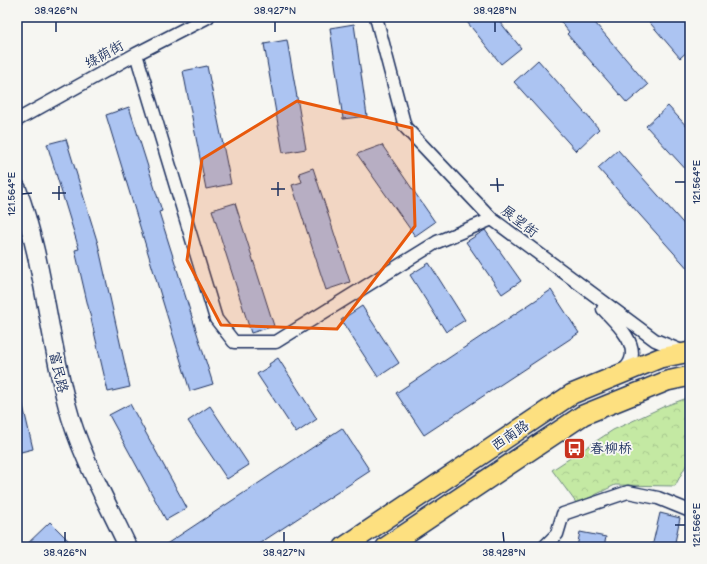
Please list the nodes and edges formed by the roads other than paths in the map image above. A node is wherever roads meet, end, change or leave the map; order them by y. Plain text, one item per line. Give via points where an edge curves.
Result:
1 (376, 17) edge
2 (200, 19) edge
3 (136, 54) junction
4 (17, 120) edge
5 (17, 188) edge
6 (492, 219) junction
7 (578, 284) junction
8 (689, 353) edge
9 (621, 374) junction
10 (690, 376) edge
11 (690, 511) edge
12 (128, 547) edge
13 (344, 547) edge
14 (386, 547) edge
15 (544, 547) edge

1 - 6 street, 展望街 via 405,127
2 - 3 street, 绿荫街
3 - 4 street, 绿荫街
3 - 6 street via 216,319 234,342 276,342 437,242
5 - 12 street, 富民路 via 28,222 67,406
6 - 7 street, 展望街
7 - 8 street, 展望街 via 655,340
7 - 9 street via 625,335 631,348 631,360
8 - 9 main road, 西南路 via 660,358
9 - 13 main road, 西南路 via 572,394 555,404
10 - 14 main road, 西南路 via 667,381 582,415
11 - 15 street via 658,498 628,492 563,514 557,534

